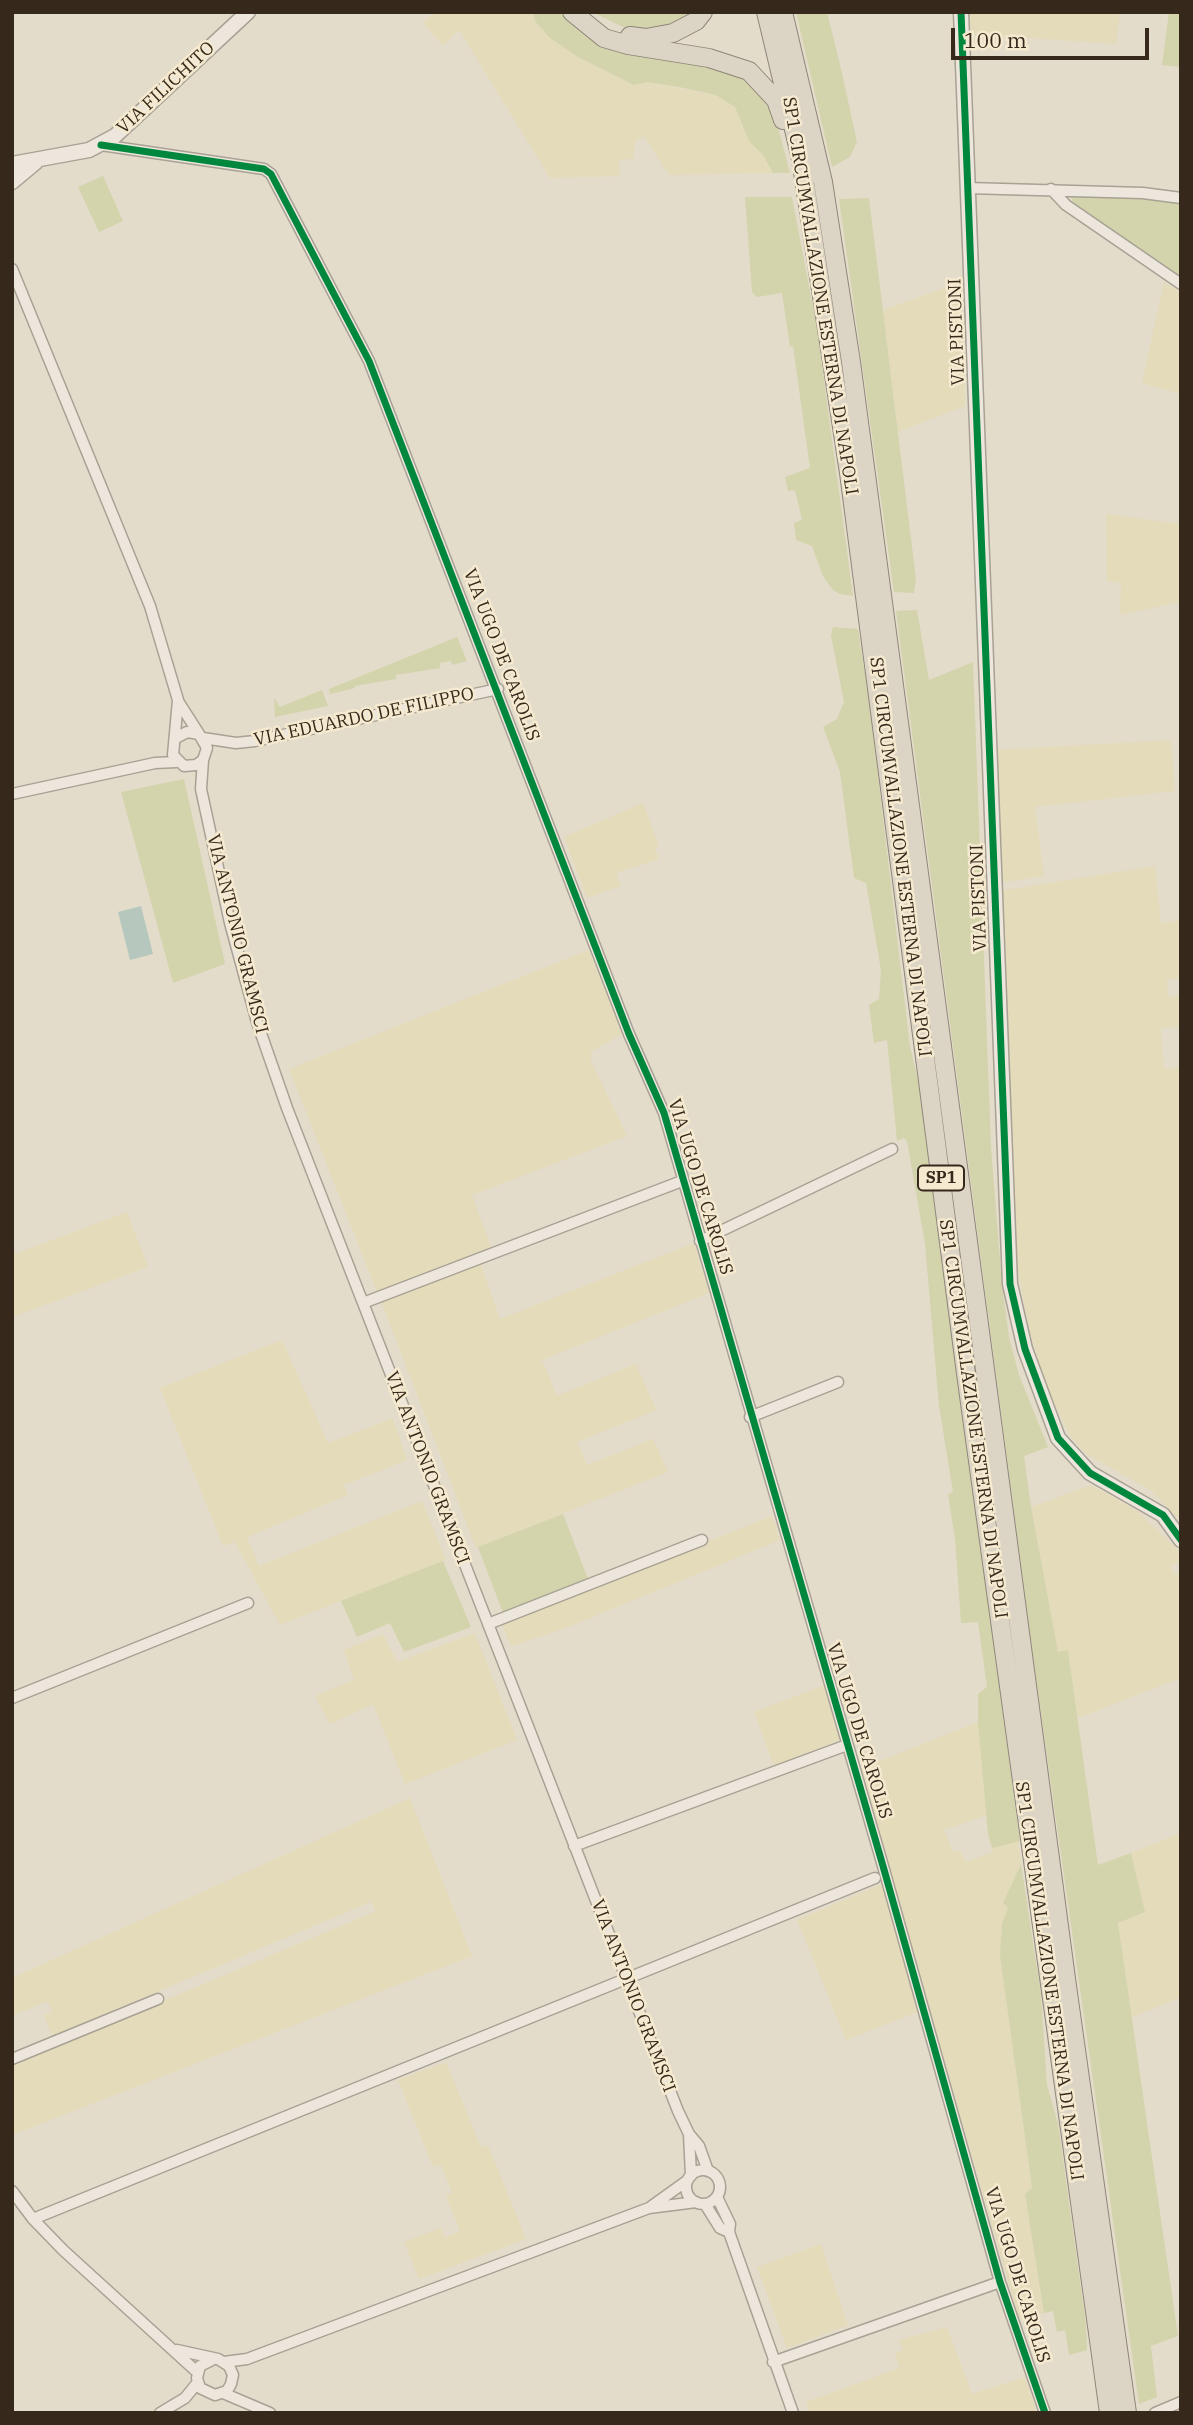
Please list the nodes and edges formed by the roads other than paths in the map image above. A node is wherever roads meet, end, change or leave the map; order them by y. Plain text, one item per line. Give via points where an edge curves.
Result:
1 (248, 12) edge
2 (572, 12) edge
3 (585, 12) edge
4 (703, 12) edge
5 (765, 12) edge
6 (783, 12) edge
7 (961, 12) edge
8 (101, 145) junction
9 (801, 159) junction
10 (37, 162) junction
11 (12, 164) edge
12 (12, 182) edge
13 (967, 188) junction
14 (1051, 189) junction
15 (1181, 198) edge
16 (12, 268) edge
17 (1181, 284) edge
18 (498, 689) junction
19 (178, 700) junction
20 (201, 736) junction
21 (229, 742) junction
22 (174, 744) junction
23 (205, 757) junction
24 (155, 763) junction
25 (180, 764) junction
26 (201, 789) junction
27 (12, 794) edge
28 (892, 1149) dead end
29 (682, 1181) junction
30 (700, 1241) junction
31 (363, 1303) junction
32 (838, 1382) dead end
33 (751, 1417) junction
34 (702, 1539) dead end
35 (1181, 1540) edge
36 (248, 1603) dead end
37 (488, 1624) junction
38 (12, 1698) edge
39 (847, 1745) junction
40 (574, 1846) junction
41 (875, 1878) dead end
42 (626, 1980) junction
43 (159, 1999) dead end
44 (12, 2059) edge
45 (689, 2134) junction
46 (708, 2171) junction
47 (689, 2178) junction
48 (12, 2191) edge
49 (717, 2197) junction
50 (700, 2203) junction
51 (649, 2208) junction
52 (33, 2219) junction
53 (729, 2232) junction
54 (1000, 2282) junction
55 (1108, 2345) junction
56 (174, 2349) junction
57 (247, 2359) junction
58 (219, 2360) junction
59 (773, 2362) junction
60 (197, 2377) junction
61 (229, 2384) junction
62 (205, 2392) junction
63 (185, 2398) junction
64 (1181, 2402) edge
65 (160, 2413) edge
66 (270, 2413) edge
67 (793, 2413) edge
68 (1045, 2413) edge
69 (1109, 2413) edge
70 (1127, 2413) edge
71 (1155, 2413) edge

1 - 8 street, VIA FILICHITO
2 - 9 highway via 604,38 709,58 749,71 776,100
3 - 4 highway via 608,29 646,38 673,33
5 - 9 highway, SP1 CIRCUMVALLAZIONE ESTERNA DI NAPOLI / SP1
6 - 55 highway, SP1 CIRCUMVALLAZIONE ESTERNA DI NAPOLI / SP1 via 823,182 852,362 1065,1972
7 - 13 street, VIA PISTONI
8 - 10 street, VIA FILICHITO
8 - 18 street, VIA UGO DE CAROLIS via 264,169 271,174 369,361
9 - 55 highway, SP1 CIRCUMVALLAZIONE ESTERNA DI NAPOLI / SP1 via 849,473 967,1381
10 - 11 street, VIA FILICHITO
10 - 12 street, VIA FILICHITO
13 - 14 street
13 - 35 street, VIA PISTONI via 1010,1284 1025,1349 1058,1438 1090,1474 1163,1515
14 - 15 street
14 - 17 street via 1066,205
16 - 19 street via 141,578
18 - 21 street, VIA EDUARDO DE FILIPPO via 273,737
18 - 29 street, VIA UGO DE CAROLIS via 629,1034 664,1113
19 - 20 street
19 - 22 street
20 - 21 street, VIA EDUARDO DE FILIPPO
20 - 22 street via 187,732
20 - 23 street
21 - 23 street, VIA EDUARDO DE FILIPPO
22 - 24 street
22 - 25 street
23 - 25 street via 196,765
23 - 26 street, VIA ANTONIO GRAMSCI
24 - 25 street
24 - 27 street
25 - 26 street, VIA ANTONIO GRAMSCI
26 - 31 street, VIA ANTONIO GRAMSCI via 257,1021 310,1172
28 - 30 street
29 - 30 street, VIA UGO DE CAROLIS
29 - 31 street
30 - 33 street, VIA UGO DE CAROLIS
31 - 37 street, VIA ANTONIO GRAMSCI
32 - 33 street
33 - 39 street, VIA UGO DE CAROLIS
34 - 37 street
36 - 38 street
37 - 40 street, VIA ANTONIO GRAMSCI
39 - 40 street
39 - 54 street, VIA UGO DE CAROLIS
40 - 42 street, VIA ANTONIO GRAMSCI
41 - 42 street
42 - 45 street, VIA ANTONIO GRAMSCI
42 - 52 street
43 - 44 street
45 - 46 street, VIA ANTONIO GRAMSCI
45 - 47 street, VIA ANTONIO GRAMSCI
46 - 47 street
46 - 49 street via 719,2181
47 - 50 street via 688,2195
47 - 51 street
48 - 52 street
49 - 50 street
49 - 53 street via 730,2224
50 - 51 street
50 - 53 street via 720,2228
51 - 57 street
52 - 56 street
53 - 59 street
54 - 59 street
54 - 68 street, VIA UGO DE CAROLIS
55 - 69 highway, SP1 CIRCUMVALLAZIONE ESTERNA DI NAPOLI / SP1
55 - 70 highway, SP1 CIRCUMVALLAZIONE ESTERNA DI NAPOLI / SP1
56 - 58 street
56 - 60 street
57 - 58 street
57 - 61 street
58 - 60 street via 205,2362
58 - 61 street
59 - 67 street
60 - 62 street
60 - 63 street
61 - 62 street
61 - 66 street
62 - 63 street
63 - 65 street
64 - 71 street

